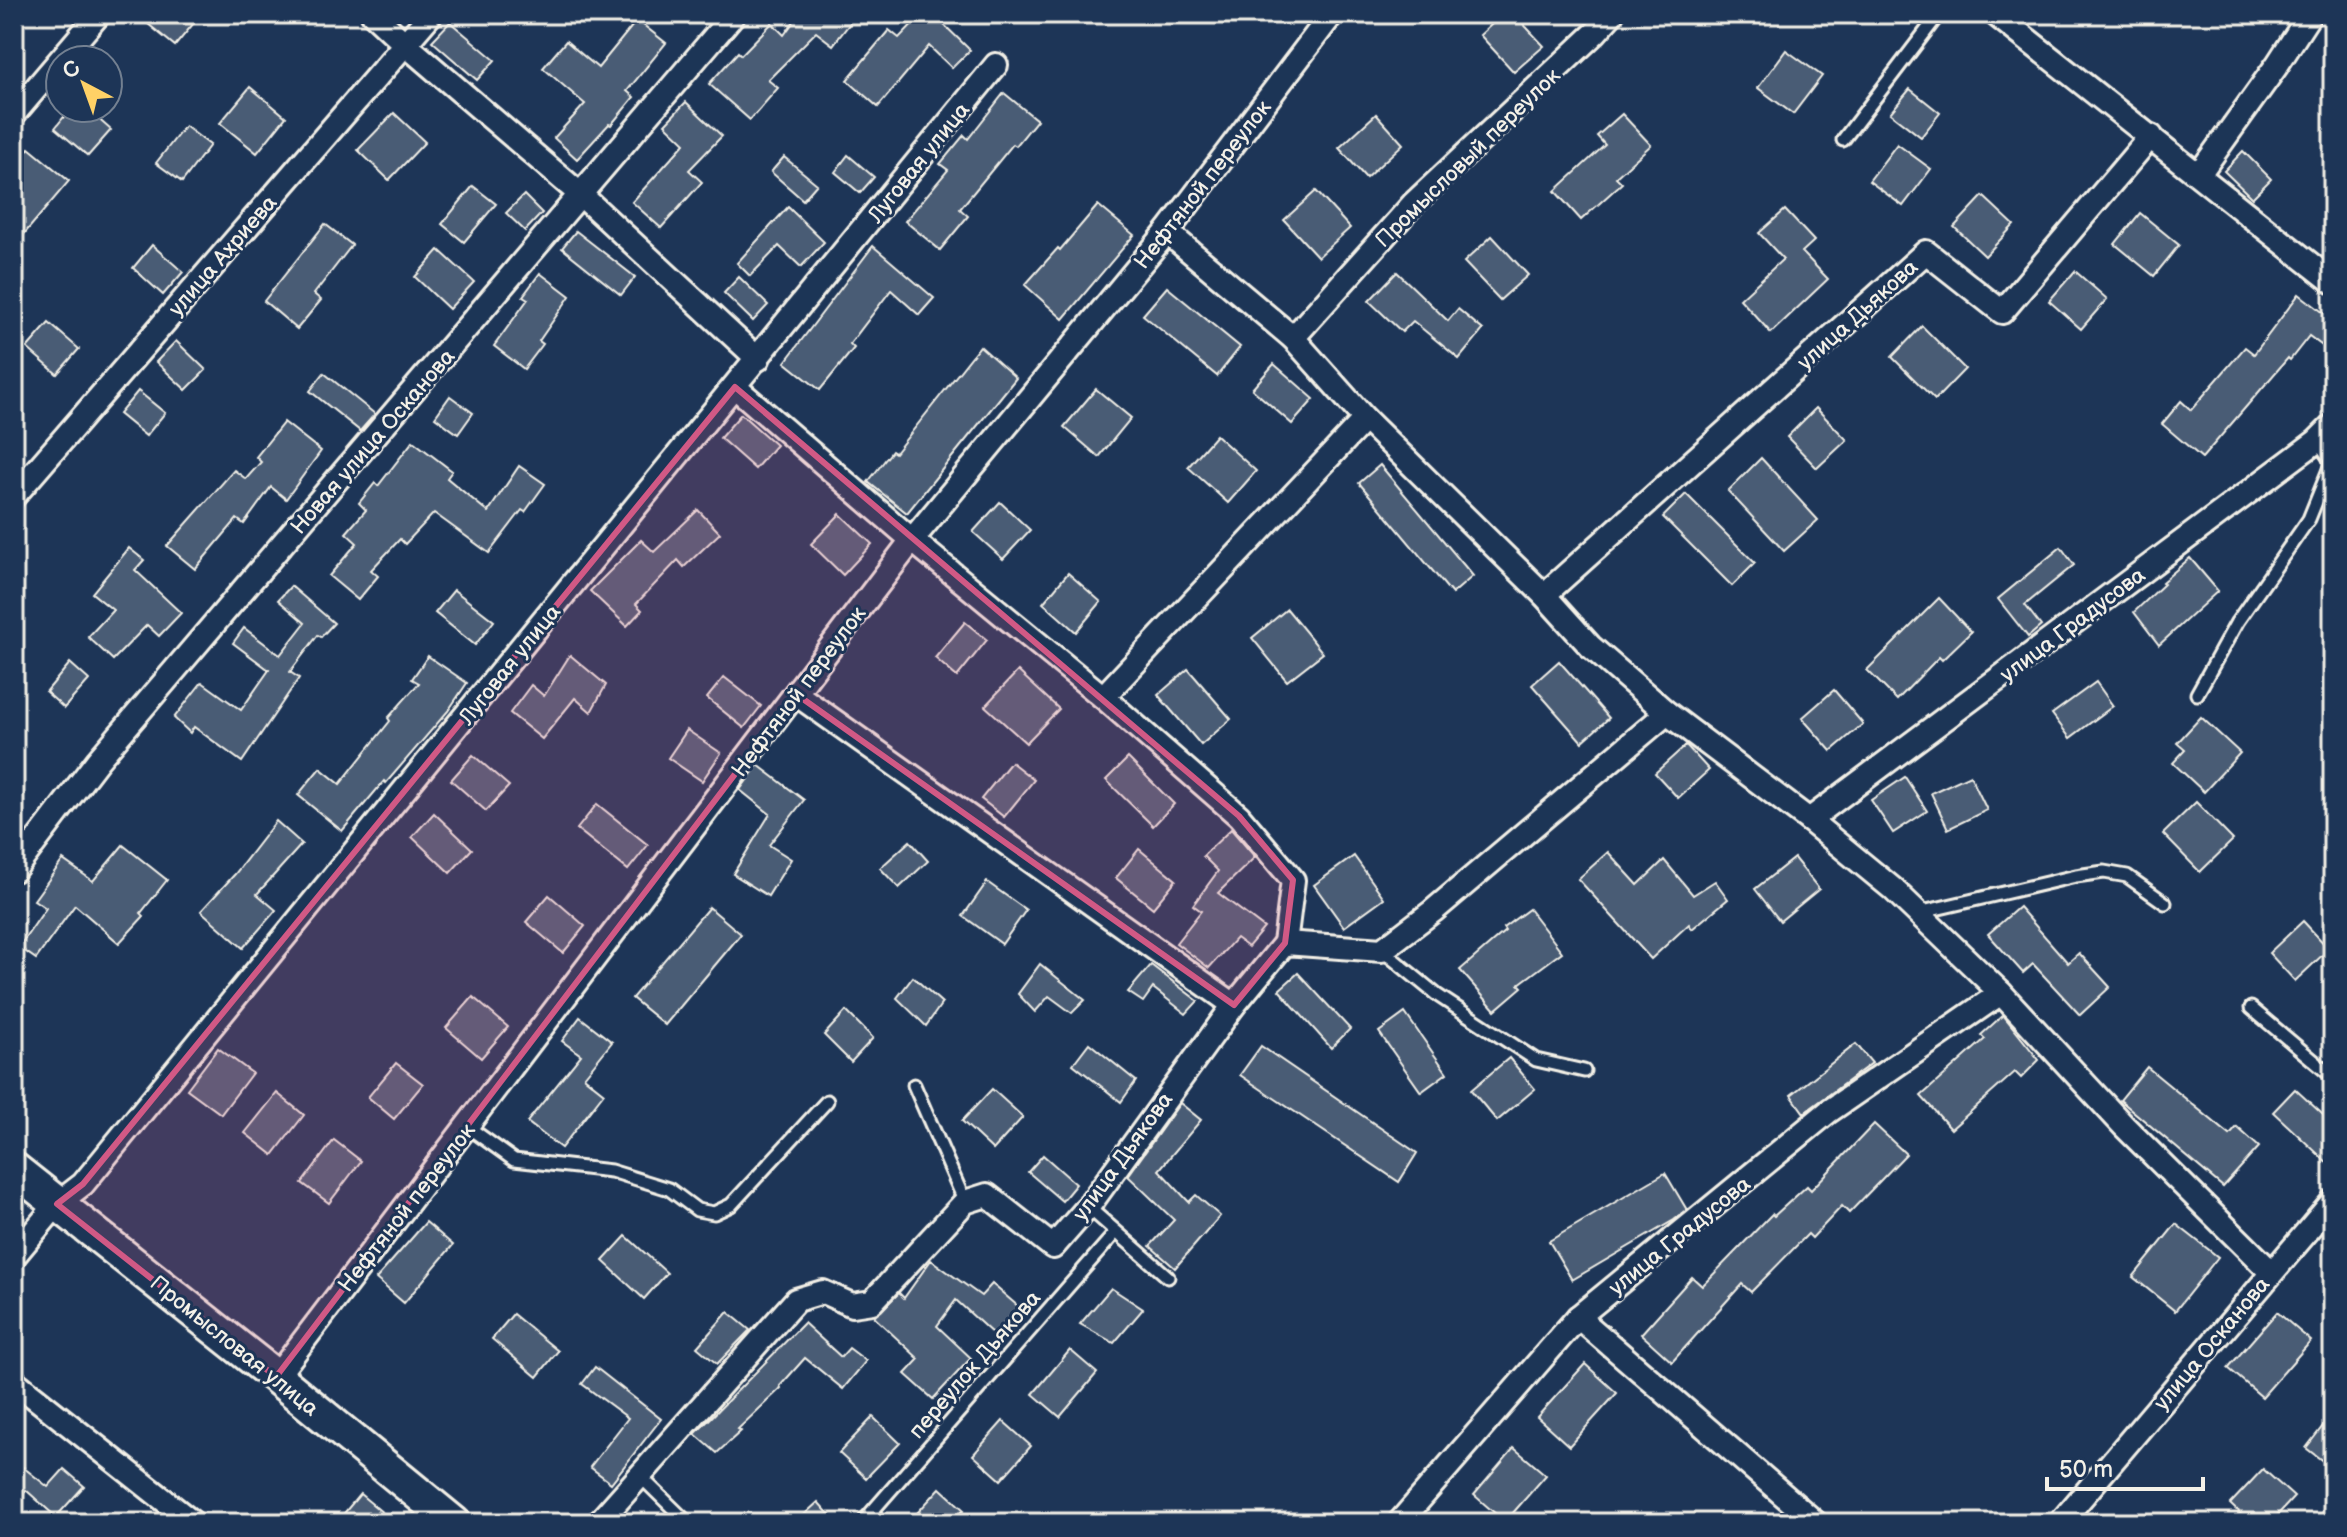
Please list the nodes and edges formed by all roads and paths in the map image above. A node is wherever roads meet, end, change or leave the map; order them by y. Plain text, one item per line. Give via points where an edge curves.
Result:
1 (99, 14) edge
2 (373, 14) edge
3 (431, 14) edge
4 (734, 14) edge
5 (1332, 14) edge
6 (1612, 14) edge
7 (1939, 14) edge
8 (1995, 14) edge
9 (2310, 14) edge
10 (405, 44) junction
11 (996, 65) dead end
12 (14, 114) edge
13 (2151, 136) junction
14 (1843, 140) dead end
15 (2199, 174) junction
16 (581, 195) junction
17 (1167, 232) junction
18 (2333, 282) edge
19 (1293, 338) junction
20 (758, 359) junction
21 (735, 387) junction
22 (1365, 419) junction
23 (2325, 433) edge
24 (14, 496) edge
25 (912, 540) junction
26 (1544, 595) junction
27 (796, 694) junction
28 (2197, 694) dead end
29 (1103, 697) junction
30 (1667, 713) junction
31 (1809, 820) junction
32 (14, 870) edge
33 (2165, 903) dead end
34 (1917, 913) junction
35 (1285, 943) junction
36 (1382, 950) junction
37 (2001, 993) junction
38 (1234, 1005) junction
39 (2251, 1008) dead end
40 (1584, 1071) dead end
41 (2333, 1077) edge
42 (914, 1085) dead end
43 (827, 1101) dead end
44 (468, 1127) junction
45 (14, 1169) edge
46 (2333, 1201) edge
47 (965, 1202) junction
48 (57, 1204) junction
49 (1088, 1207) junction
50 (1116, 1232) junction
51 (14, 1256) edge
52 (2271, 1272) junction
53 (1168, 1277) dead end
54 (1578, 1317) junction
55 (276, 1377) junction
56 (14, 1381) edge
57 (640, 1476) junction
58 (193, 1523) edge
59 (454, 1523) edge
60 (598, 1523) edge
61 (688, 1523) edge
62 (862, 1523) edge
63 (1399, 1523) edge
64 (1816, 1523) edge
65 (2060, 1523) edge

1 - 12 street
2 - 10 street
3 - 10 street, улица Ахриева
4 - 16 street, Новая улица Осканова
5 - 17 street, Нефтяной переулок
6 - 19 street, Промысловый переулок via 1413,204
7 - 14 lane
8 - 13 street
9 - 15 street
10 - 16 street
10 - 24 street, улица Ахриева
11 - 20 street, Луговая улица
13 - 15 street
13 - 26 street, улица Дьякова via 2002,312 1926,252
15 - 18 street
16 - 20 street
16 - 32 street, Новая улица Осканова via 98,760
17 - 19 street
17 - 25 street, Нефтяной переулок
19 - 22 street
20 - 21 street, Луговая улица
21 - 25 street
21 - 48 street, Луговая улица via 83,1184
22 - 26 street
22 - 29 street
23 - 28 lane via 2332,462 2309,519 2237,622
23 - 31 street, улица Градусова
25 - 27 street, Нефтяной переулок
25 - 29 street
26 - 30 street via 1590,646
27 - 38 street
27 - 44 street, Нефтяной переулок
29 - 35 street via 1239,816 1293,880
30 - 31 street
30 - 36 street
31 - 34 street
33 - 34 lane via 2127,876 2104,872
34 - 37 street
35 - 36 street
35 - 38 street, улица Дьякова
36 - 40 lane via 1437,995 1536,1060
37 - 52 street via 2124,1126
37 - 54 street, улица Градусова via 1828,1112
38 - 49 street, улица Дьякова
39 - 41 lane
42 - 47 lane
43 - 44 lane via 731,1205 714,1213 697,1210 669,1189 611,1171 514,1160
44 - 55 street, Нефтяной переулок
45 - 48 street, Промысловая улица
46 - 52 street, улица Осканова
47 - 49 street, улица Дьякова via 987,1195 1053,1247
47 - 57 street via 872,1302 852,1305 823,1292 796,1300
48 - 51 street, Луговая улица
48 - 55 street, Промысловая улица
49 - 50 lane
50 - 53 lane
50 - 62 lane, переулок Дьякова
52 - 65 street, улица Осканова
54 - 63 street, улица Градусова
54 - 64 street
55 - 59 street, Промысловая улица
56 - 58 street
57 - 60 street
57 - 61 lane

